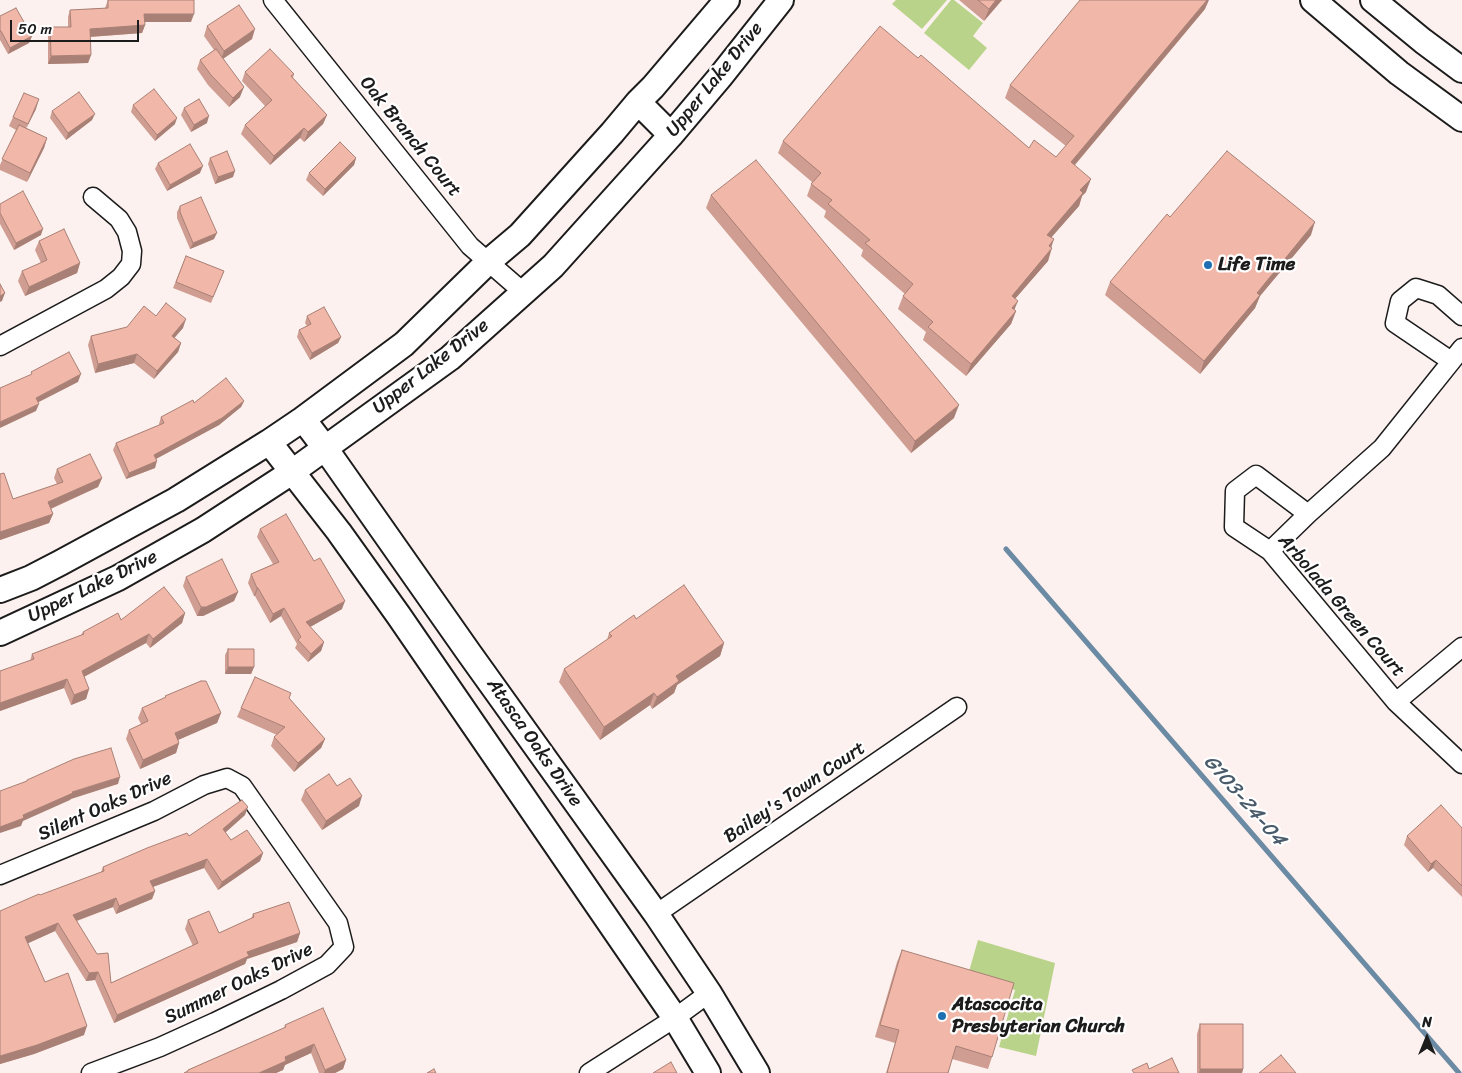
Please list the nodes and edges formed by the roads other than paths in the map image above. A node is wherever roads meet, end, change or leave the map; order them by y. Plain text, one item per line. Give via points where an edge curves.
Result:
1 (273, 0) edge
2 (726, 0) edge
3 (781, 0) edge
4 (1313, 0) edge
5 (1374, 0) edge
6 (1462, 70) edge
7 (638, 102) junction
8 (1462, 119) edge
9 (671, 135) junction
10 (93, 197) dead end
11 (488, 262) junction
12 (523, 292) junction
13 (1462, 316) edge
14 (0, 346) edge
15 (1457, 354) edge
16 (303, 419) junction
17 (270, 442) junction
18 (326, 448) junction
19 (292, 472) junction
20 (1308, 514) junction
21 (1270, 551) junction
22 (0, 590) edge
23 (0, 633) edge
24 (1462, 647) edge
25 (486, 676) junction
26 (454, 697) junction
27 (1396, 702) junction
28 (958, 707) dead end
29 (1462, 764) edge
30 (227, 778) joint
31 (0, 875) edge
32 (656, 914) junction
33 (709, 994) junction
34 (674, 1018) junction
35 (92, 1073) edge
36 (588, 1073) edge
37 (708, 1073) edge
38 (757, 1073) edge

1 - 11 street, Oak Branch Court via 470,246
2 - 7 street, Upper Lake Drive
3 - 9 street, Upper Lake Drive
4 - 8 street via 1399,73
5 - 6 street
7 - 9 street
7 - 11 street, Upper Lake Drive via 520,235
9 - 12 street, Upper Lake Drive via 553,266
10 - 14 street via 119,219 127,232 132,251 131,264 106,289
11 - 12 street, Oak Branch Court
11 - 16 street, Upper Lake Drive via 404,344
12 - 18 street, Upper Lake Drive via 450,358
13 - 15 street via 1438,295 1416,288 1400,302 1395,323
15 - 20 street via 1382,448
16 - 17 street, Upper Lake Drive
16 - 18 street, Atasca Oaks Drive
17 - 19 street, Atasca Oaks Drive
17 - 22 street, Upper Lake Drive via 117,534
18 - 19 street, Upper Lake Drive
18 - 25 street, Atasca Oaks Drive
19 - 23 street, Upper Lake Drive via 203,530 118,578
19 - 26 street, Atasca Oaks Drive via 339,532
20 - 21 street
20 - 21 street, Arbolada Green Court via 1256,475 1235,491 1234,528
21 - 27 street, Arbolada Green Court
24 - 27 street
25 - 26 street
25 - 32 street, Atasca Oaks Drive
26 - 34 street, Atasca Oaks Drive
27 - 29 street, Arbolada Green Court
28 - 32 street, Bailey's Town Court
30 - 31 street, Silent Oaks Drive via 204,785 154,811
30 - 35 street, Summer Oaks Drive via 242,786 338,923 344,947 328,965 281,990 160,1047
32 - 33 street, Atasca Oaks Drive
33 - 34 street
33 - 38 street, Atasca Oaks Drive
34 - 36 street
34 - 37 street, Atasca Oaks Drive

